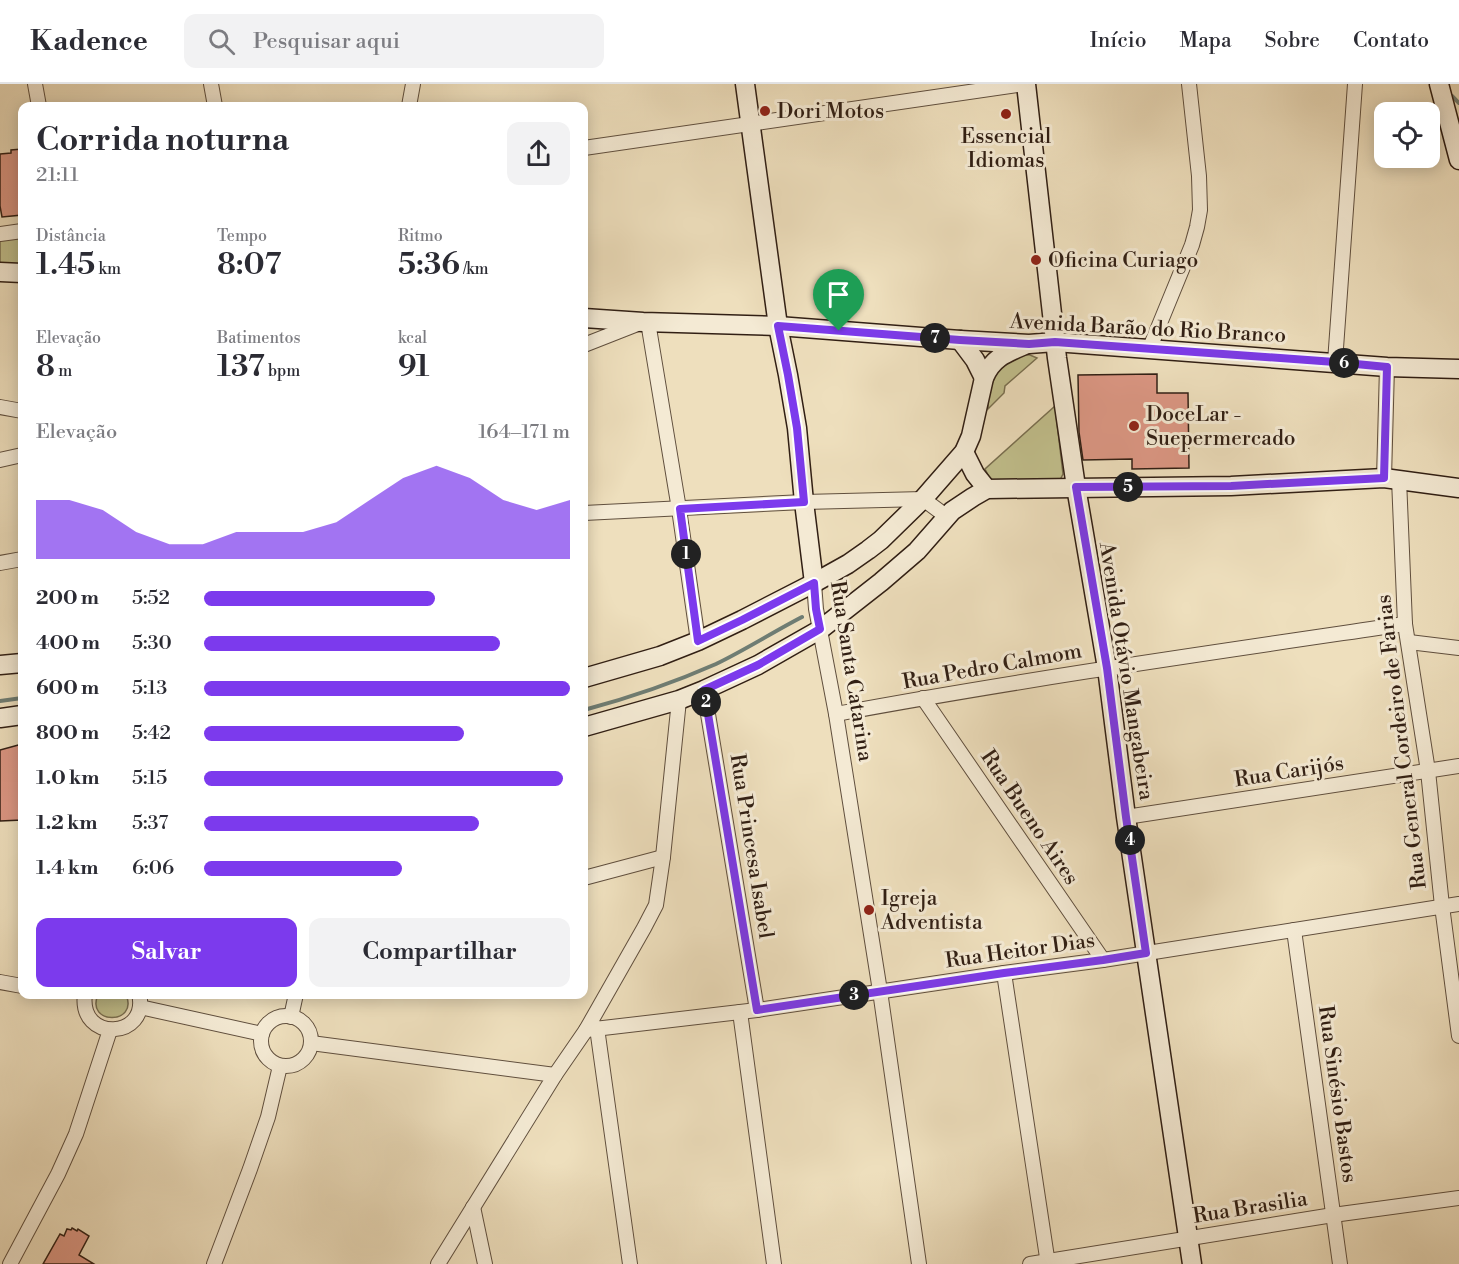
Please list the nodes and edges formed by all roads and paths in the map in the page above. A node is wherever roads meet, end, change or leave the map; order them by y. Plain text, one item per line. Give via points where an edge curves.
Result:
1 (35, 84) edge
2 (210, 84) edge
3 (413, 84) edge
4 (745, 84) edge
5 (1025, 84) edge
6 (1189, 84) edge
7 (1355, 84) edge
8 (1439, 84) edge
9 (38, 102) edge
10 (214, 102) edge
11 (411, 102) edge
12 (750, 125) junction
13 (588, 147) edge
14 (1459, 160) edge
15 (18, 232) edge
16 (0, 234) edge
17 (0, 272) edge
18 (18, 273) edge
19 (588, 318) edge
20 (646, 322) junction
21 (778, 326) junction
22 (960, 340) junction
23 (1055, 342) junction
24 (588, 344) edge
25 (1029, 344) junction
26 (1149, 350) junction
27 (1335, 362) junction
28 (1387, 367) junction
29 (1459, 369) edge
30 (984, 378) junction
31 (0, 407) edge
32 (18, 410) edge
33 (964, 452) junction
34 (18, 456) edge
35 (0, 460) edge
36 (1391, 479) junction
37 (1076, 487) junction
38 (1459, 488) edge
39 (987, 489) junction
40 (923, 499) junction
41 (804, 502) junction
42 (680, 509) junction
43 (588, 513) edge
44 (946, 516) junction
45 (18, 560) edge
46 (0, 563) edge
47 (814, 583) junction
48 (1405, 624) junction
49 (820, 629) junction
50 (698, 641) junction
51 (1408, 642) junction
52 (1459, 648) edge
53 (18, 663) edge
54 (0, 665) edge
55 (1107, 668) junction
56 (588, 677) edge
57 (704, 690) junction
58 (923, 698) junction
59 (679, 700) junction
60 (836, 714) junction
61 (18, 716) edge
62 (0, 718) edge
63 (588, 726) edge
64 (1459, 766) edge
65 (1428, 771) junction
66 (1126, 817) junction
67 (663, 857) junction
68 (588, 877) edge
69 (1459, 904) edge
70 (1443, 906) junction
71 (1294, 930) junction
72 (1146, 953) junction
73 (1103, 960) junction
74 (1004, 973) junction
75 (0, 982) edge
76 (18, 985) edge
77 (880, 992) junction
78 (83, 999) edge
79 (295, 999) edge
80 (139, 1001) edge
81 (757, 1010) junction
82 (740, 1012) junction
83 (291, 1017) junction
84 (592, 1029) junction
85 (110, 1030) junction
86 (262, 1034) junction
87 (1459, 1036) edge
88 (311, 1043) junction
89 (280, 1066) junction
90 (555, 1075) junction
91 (1459, 1197) edge
92 (472, 1207) junction
93 (1333, 1215) junction
94 (1188, 1238) junction
95 (1048, 1263) edge
96 (9, 1264) edge
97 (214, 1264) edge
98 (438, 1264) edge
99 (485, 1264) edge
100 (630, 1264) edge
101 (774, 1264) edge
102 (919, 1264) edge
103 (1030, 1264) edge
104 (1192, 1264) edge
105 (1340, 1264) edge

1 - 9 street
2 - 10 street
3 - 11 street
4 - 12 main road, Rua Santa Catarina
5 - 12 street
5 - 23 main road, Avenida Otávio Mangabeira
6 - 26 street via 1200,210 1192,245
7 - 27 street
8 - 14 main road
12 - 13 street
12 - 21 main road, Rua Santa Catarina
15 - 16 street
17 - 18 main road
19 - 20 main road, Avenida Barão do Rio Branco
20 - 21 main road, Avenida Barão do Rio Branco
20 - 24 street
20 - 42 street
21 - 22 main road, Avenida Barão do Rio Branco
21 - 41 main road, Rua Santa Catarina via 797,428
22 - 25 main road, Avenida Barão do Rio Branco
22 - 30 main road
23 - 25 main road, Avenida Barão do Rio Branco
23 - 26 main road, Avenida Barão do Rio Branco
23 - 37 main road, Avenida Otávio Mangabeira
25 - 30 main road via 994,361
26 - 27 main road, Avenida Barão do Rio Branco
27 - 28 main road, Avenida Barão do Rio Branco
28 - 29 main road, Avenida Barão do Rio Branco
28 - 36 street, Rua General Cordeiro de Farias
30 - 33 main road
31 - 32 street
33 - 39 main road
33 - 40 main road
34 - 35 street
36 - 37 main road
36 - 38 main road
36 - 48 street, Rua General Cordeiro de Farias
37 - 39 main road
37 - 55 main road, Avenida Otávio Mangabeira
39 - 44 main road
40 - 41 street
40 - 44 street
40 - 47 main road via 881,540
41 - 42 street
41 - 47 main road, Rua Santa Catarina
42 - 43 street
42 - 50 street
44 - 49 main road via 917,551
45 - 46 street
47 - 49 street, Rua Santa Catarina
47 - 50 main road
48 - 51 street, Rua General Cordeiro de Farias
48 - 55 street, Rua Pedro Calmom
49 - 57 main road via 758,665
49 - 60 street, Rua Santa Catarina
50 - 56 main road
51 - 52 street
51 - 65 street, Rua General Cordeiro de Farias
53 - 54 main road
55 - 58 street, Rua Pedro Calmom
55 - 66 main road, Avenida Otávio Mangabeira
57 - 59 main road
57 - 81 street, Rua Princesa Isabel
58 - 60 street, Rua Pedro Calmom
58 - 73 street, Rua Bueno Aires
59 - 63 main road
59 - 67 street
60 - 77 street, Rua Santa Catarina
61 - 62 main road
64 - 65 street, Rua Carijós
65 - 66 street, Rua Carijós
65 - 70 street, Rua General Cordeiro de Farias
66 - 72 main road, Avenida Otávio Mangabeira
67 - 68 street
67 - 84 street via 656,905
69 - 70 street, Rua Heitor Dias
70 - 71 street, Rua Heitor Dias
70 - 87 street, Rua General Cordeiro de Farias
71 - 72 street, Rua Heitor Dias
71 - 93 street, Rua Sinésio Bastos
72 - 73 street, Rua Heitor Dias
72 - 94 main road, Avenida Otávio Mangabeira
73 - 74 street, Rua Heitor Dias
74 - 77 street, Rua Heitor Dias
74 - 95 street
75 - 76 street
77 - 81 street, Rua Heitor Dias
77 - 102 street, Rua Santa Catarina
78 - 85 street via 93,1022
79 - 83 street
80 - 85 street via 133,1022
80 - 86 street
81 - 82 street, Rua Heitor Dias
82 - 84 street, Rua Heitor Dias
82 - 101 street
83 - 86 street via 276,1018
83 - 88 street via 306,1026
84 - 90 street
84 - 100 street
85 - 96 street via 76,1134
86 - 89 street via 261,1046 267,1057
88 - 89 street via 304,1059
88 - 90 street
89 - 97 street via 250,1169
90 - 92 street
91 - 93 street, Rua Brasilia
92 - 98 street
92 - 99 street
93 - 94 street, Rua Brasilia
93 - 105 street, Rua Sinésio Bastos
94 - 95 street, Rua Brasilia
94 - 104 main road, Avenida Otávio Mangabeira
95 - 103 street, Rua Brasilia

